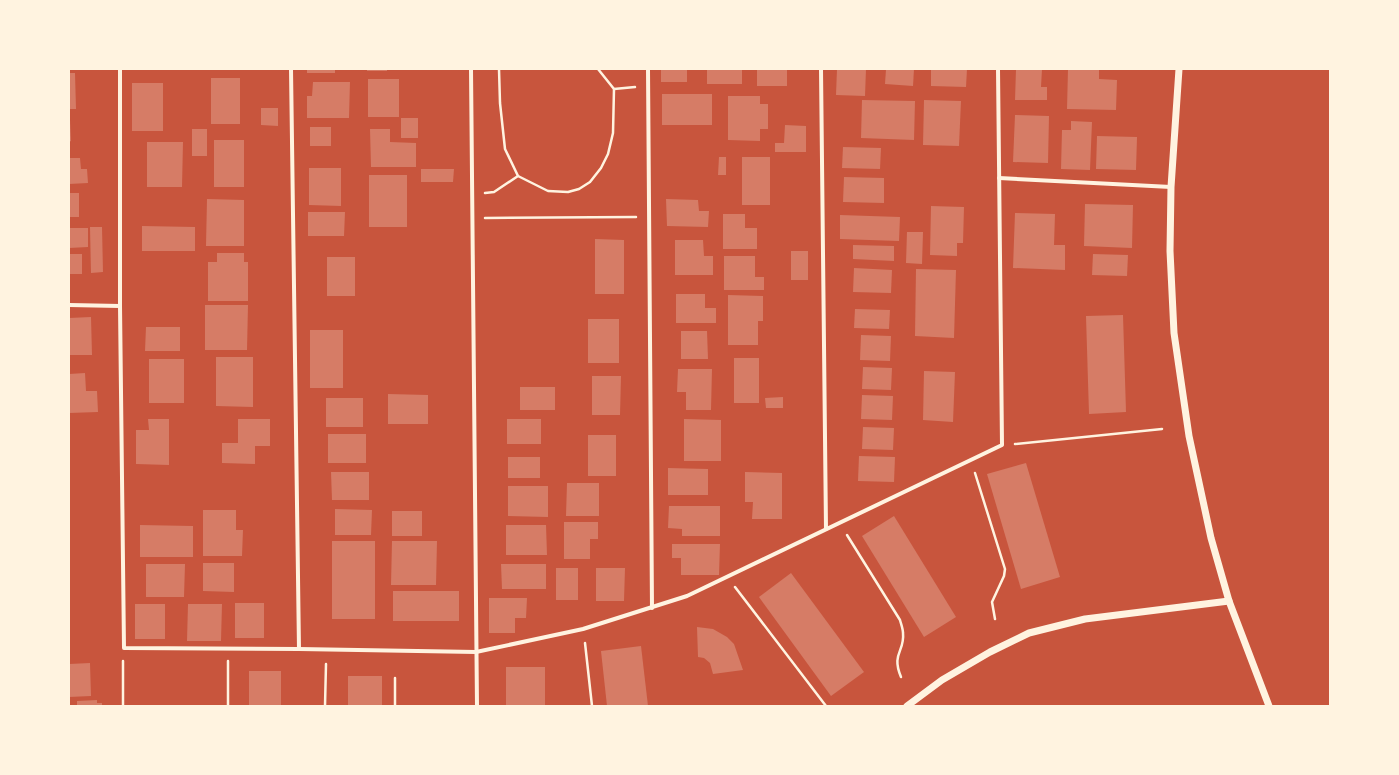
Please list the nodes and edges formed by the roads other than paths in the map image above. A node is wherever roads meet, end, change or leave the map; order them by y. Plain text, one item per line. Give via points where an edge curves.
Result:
1 (120, 69) edge
2 (291, 69) edge
3 (471, 69) edge
4 (648, 69) edge
5 (821, 69) edge
6 (998, 69) edge
7 (1179, 69) edge
8 (999, 178) junction
9 (1171, 187) junction
10 (69, 305) edge
11 (120, 306) junction
12 (826, 529) junction
13 (1229, 601) junction
14 (652, 608) junction
15 (299, 649) junction
16 (476, 652) junction
17 (477, 706) edge
18 (907, 706) edge
19 (1269, 706) edge

1 - 11 street
2 - 15 street
3 - 16 street
4 - 14 street
5 - 12 street
6 - 8 street
7 - 9 street
8 - 9 street
8 - 12 street via 1002,445
9 - 13 street via 1170,251 1174,333 1189,436 1211,538
10 - 11 street
11 - 15 street via 124,648
12 - 14 street via 687,596
13 - 18 street via 1086,618 1029,633 942,680
13 - 19 street
14 - 16 street via 583,629
15 - 16 street
16 - 17 street

